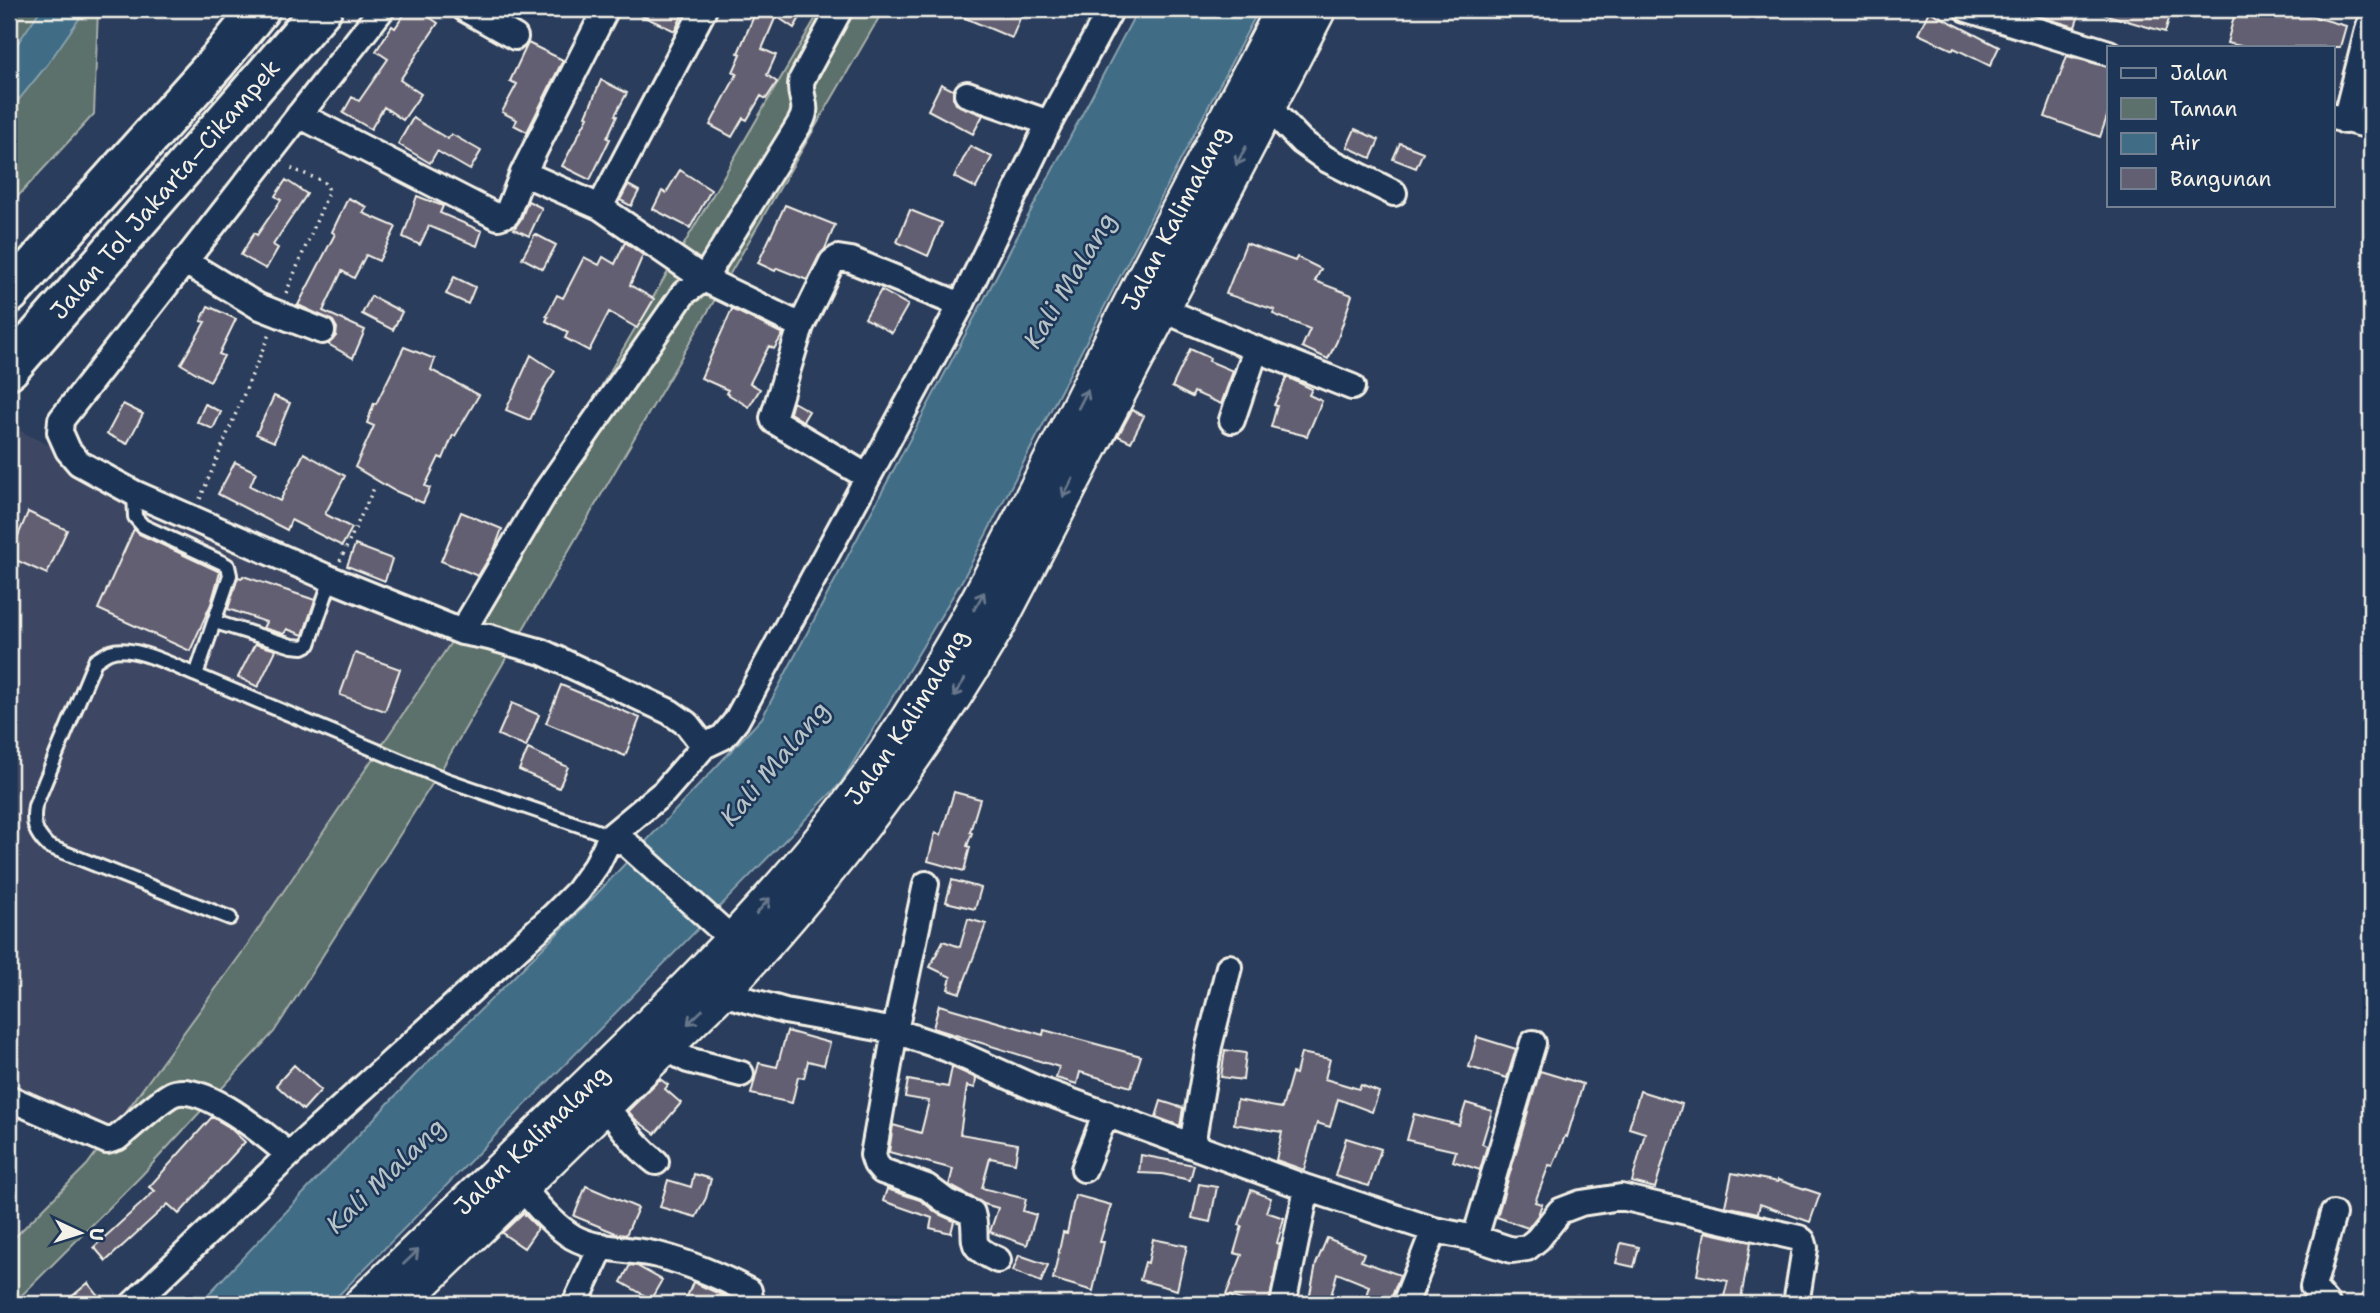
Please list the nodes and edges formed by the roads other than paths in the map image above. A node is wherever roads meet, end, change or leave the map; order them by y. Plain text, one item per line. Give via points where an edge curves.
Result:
1 (236, 9) edge
2 (260, 9) edge
3 (289, 9) edge
4 (322, 9) edge
5 (382, 9) edge
6 (465, 9) edge
7 (606, 9) edge
8 (704, 9) edge
9 (840, 9) edge
10 (1111, 9) edge
11 (1284, 9) edge
12 (1318, 9) edge
13 (1967, 9) edge
14 (2369, 26) dead end
15 (515, 37) dead end
16 (2107, 52) edge
17 (1259, 90) junction
18 (967, 94) dead end
19 (299, 115) junction
20 (2339, 119) edge
21 (1049, 123) junction
22 (2371, 126) edge
23 (523, 173) junction
24 (1394, 193) dead end
25 (600, 207) junction
26 (184, 261) junction
27 (9, 262) edge
28 (704, 279) junction
29 (9, 294) edge
30 (1147, 303) junction
31 (961, 305) junction
32 (801, 326) junction
33 (9, 328) edge
34 (322, 331) dead end
35 (1256, 349) junction
36 (9, 369) edge
37 (1352, 387) dead end
38 (1232, 419) dead end
39 (868, 477) junction
40 (134, 493) junction
41 (331, 579) junction
42 (215, 622) junction
43 (463, 632) junction
44 (196, 675) junction
45 (704, 746) junction
46 (620, 841) junction
47 (926, 884) dead end
48 (230, 918) dead end
49 (725, 932) junction
50 (1229, 967) dead end
51 (714, 981) junction
52 (895, 1031) junction
53 (653, 1041) junction
54 (1533, 1042) dead end
55 (741, 1074) dead end
56 (595, 1096) junction
57 (9, 1098) edge
58 (1106, 1113) junction
59 (1192, 1145) junction
60 (289, 1154) junction
61 (656, 1162) dead end
62 (1084, 1169) dead end
63 (512, 1177) junction
64 (1307, 1188) junction
65 (2333, 1214) dead end
66 (1434, 1230) junction
67 (1475, 1238) junction
68 (602, 1246) junction
69 (998, 1260) dead end
70 (133, 1304) edge
71 (362, 1304) edge
72 (401, 1304) edge
73 (575, 1304) edge
74 (751, 1304) edge
75 (1283, 1304) edge
76 (1405, 1304) edge
77 (1796, 1304) edge
78 (2327, 1304) edge

1 - 27 highway via 176,83
2 - 29 highway
3 - 33 highway
4 - 36 highway, Jalan Tol Jakarta–Cikampek
5 - 19 street
6 - 15 street
7 - 23 street
8 - 25 street
9 - 28 street via 802,79 804,117
10 - 21 street
11 - 17 main road, Jalan Kalimalang
12 - 17 main road, Jalan Kalimalang
13 - 16 street
14 - 20 street
17 - 24 street via 1302,142
17 - 30 main road, Jalan Kalimalang
18 - 21 street
19 - 23 street via 498,216 507,214
19 - 26 street
20 - 22 street
21 - 31 street
23 - 25 street
25 - 28 street
26 - 34 street via 258,306
26 - 40 street via 61,420 60,432 79,463
28 - 32 street
28 - 43 street via 684,293 544,495
30 - 35 street
49 -> 30 main road, Jalan Kalimalang via 828,832 901,730 938,673
30 -> 51 main road, Jalan Kalimalang via 996,627 962,684 881,802 754,957
31 - 32 street via 838,258
31 - 39 street
32 - 39 street via 774,421
35 - 37 street
35 - 38 street
39 - 45 street via 736,721 723,737
40 - 41 street
40 - 42 lane via 135,517 143,526 228,566 230,575
41 - 42 lane via 309,644 303,647
41 - 43 street
42 - 44 lane
43 - 45 street via 553,657 670,712 687,724
44 - 46 lane via 447,779
44 - 48 lane via 136,652 108,652 95,662 32,822 48,846
45 - 46 street
46 - 49 street
46 - 60 street via 554,916
47 - 52 street
49 - 51 main road, Jalan Kalimalang
50 - 59 street via 1209,1046
51 - 52 street via 733,996 785,1011
51 - 53 main road, Jalan Kalimalang
52 - 58 street
52 - 69 street via 873,1155 876,1164 882,1171 927,1187 970,1212 976,1246
53 - 55 street via 688,1060
53 - 56 main road, Jalan Kalimalang
54 - 67 street
56 - 61 street
56 - 63 main road, Jalan Kalimalang
57 - 60 street via 112,1141 173,1093 191,1092 259,1129
58 - 59 street
58 - 62 street
59 - 64 street
60 - 70 street
63 - 68 street via 561,1229
71 -> 63 main road, Jalan Kalimalang
63 - 72 main road, Jalan Kalimalang
64 - 66 street
64 - 75 street
65 - 78 street via 2313,1287
66 - 67 street
66 - 76 street
67 - 77 street via 1512,1250 1527,1248 1560,1211 1621,1197 1803,1241
68 - 73 street
68 - 74 street via 685,1263 748,1291

